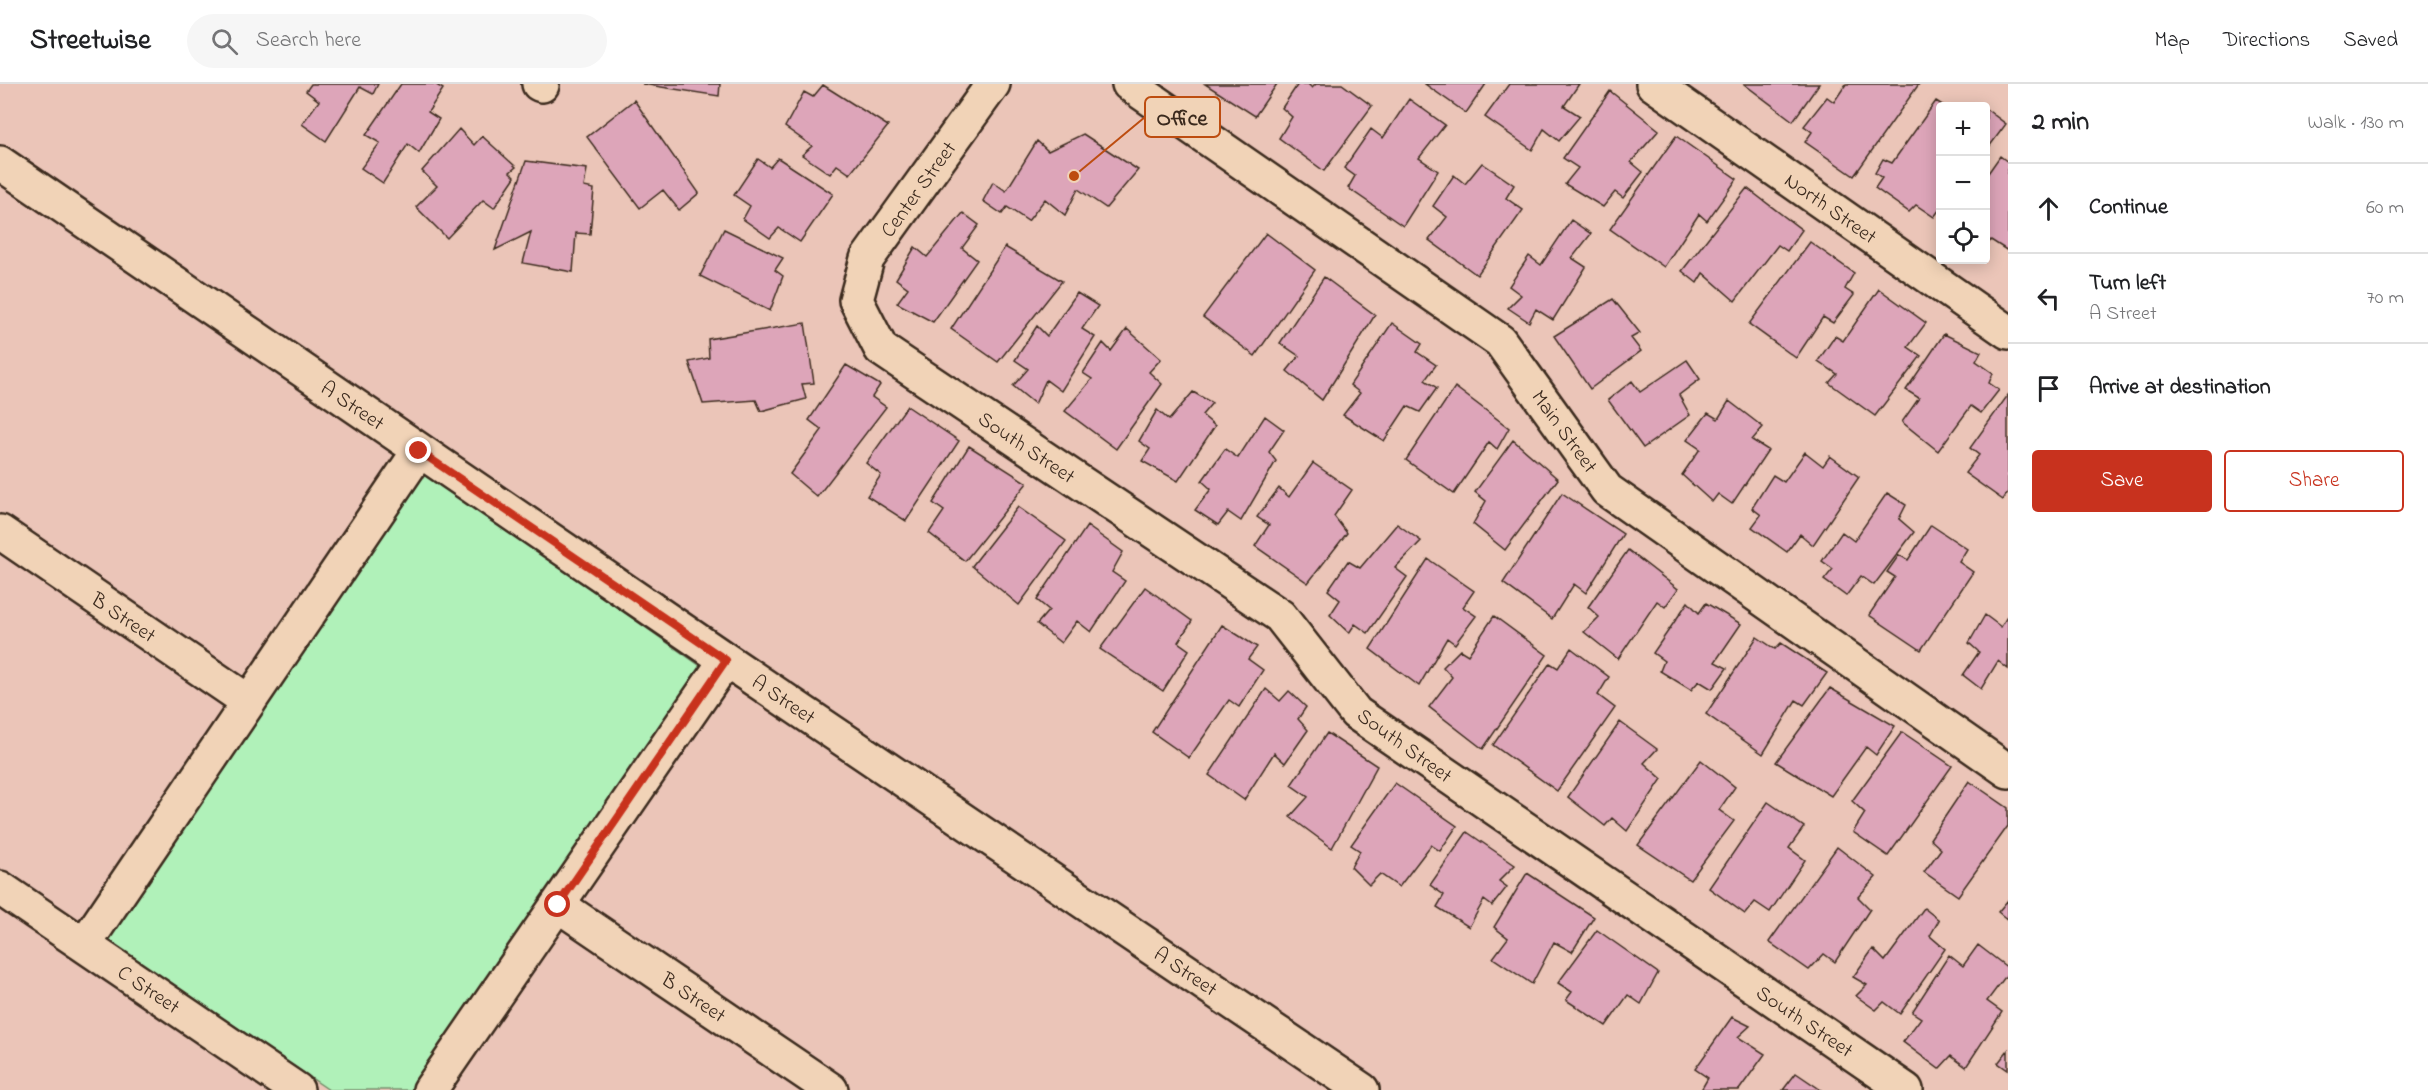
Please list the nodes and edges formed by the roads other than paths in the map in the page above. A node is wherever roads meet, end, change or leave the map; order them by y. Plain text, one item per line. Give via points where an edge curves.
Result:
1 (993, 84) edge
2 (1653, 84) edge
3 (1137, 86) edge
4 (0, 163) edge
5 (856, 300) joint
6 (2008, 332) edge
7 (419, 451) junction
8 (0, 532) edge
9 (726, 660) junction
10 (249, 702) junction
11 (2008, 771) edge
12 (0, 888) edge
13 (558, 905) junction
14 (84, 945) junction
15 (297, 1090) edge
16 (430, 1090) edge
17 (831, 1090) edge
18 (1362, 1090) edge
19 (1906, 1090) edge

1 - 5 street, Center Street via 867,259
2 - 6 street, North Street
3 - 11 street, Main Street via 1500,341 1607,490
4 - 7 street, A Street
5 - 19 street, South Street via 880,349 1280,616 1356,713
7 - 9 street, A Street
7 - 10 street
8 - 10 street, B Street
9 - 13 street
9 - 18 street, A Street
10 - 14 street
12 - 14 street, C Street
13 - 16 street
13 - 17 street, B Street
14 - 15 street, C Street

